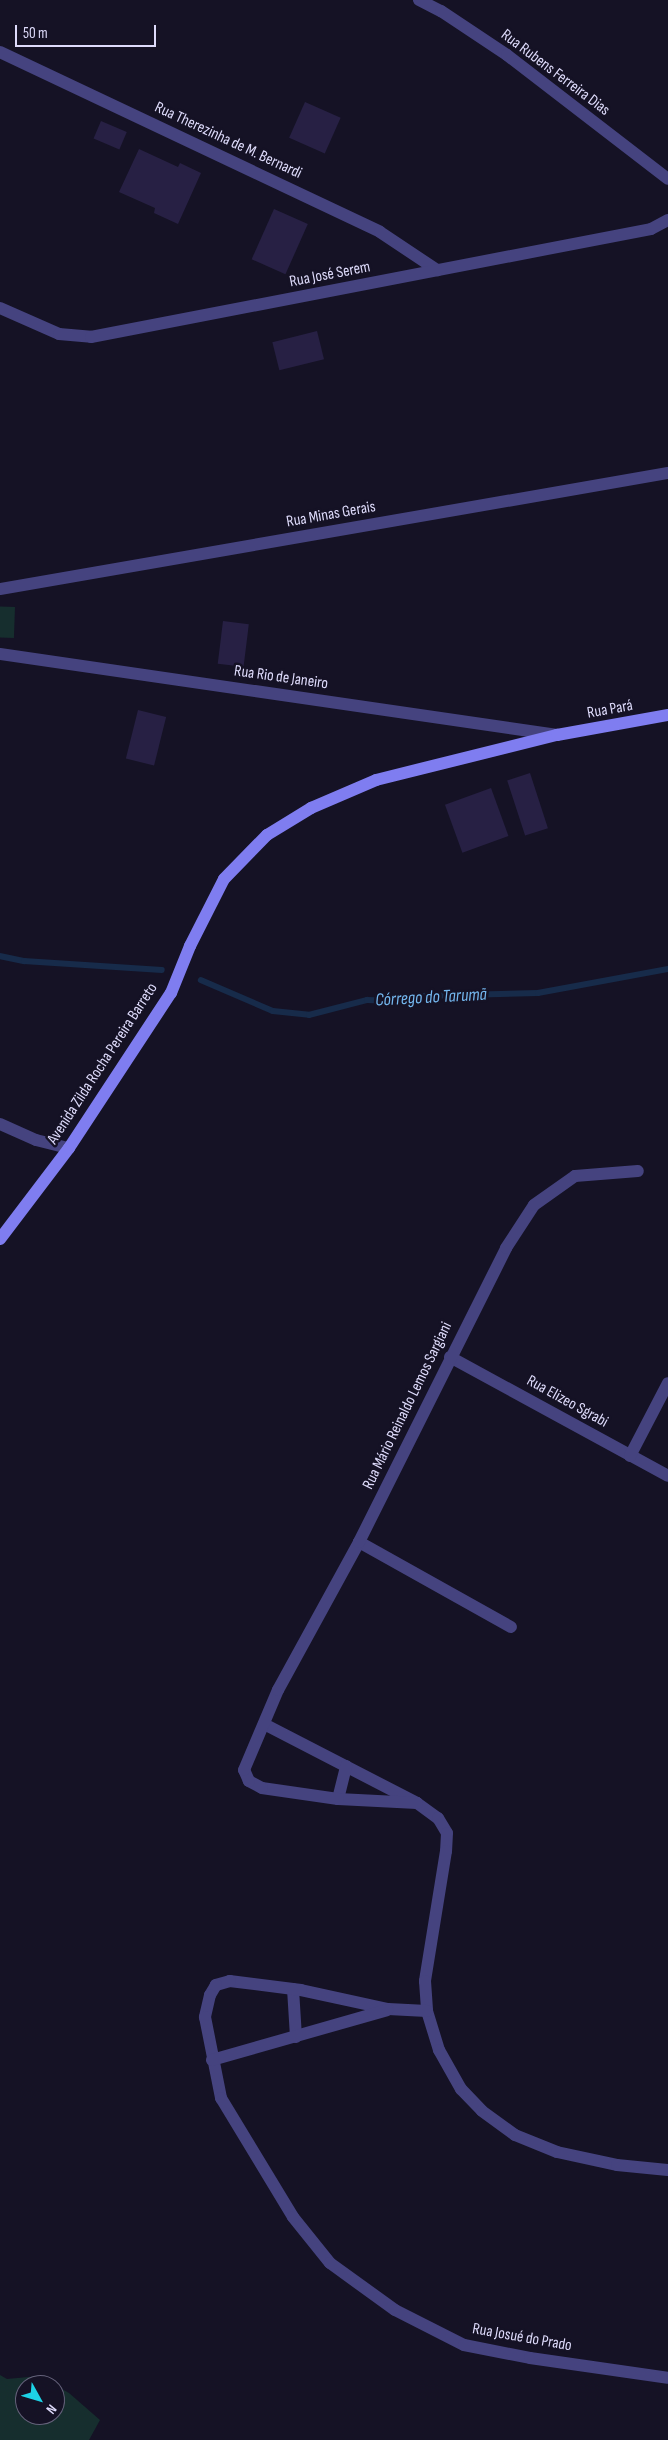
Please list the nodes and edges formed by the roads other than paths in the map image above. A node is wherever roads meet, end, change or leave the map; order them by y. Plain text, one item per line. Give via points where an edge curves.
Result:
1 (418, 0) edge
2 (0, 52) edge
3 (668, 179) edge
4 (668, 220) edge
5 (437, 270) junction
6 (0, 308) edge
7 (668, 473) edge
8 (0, 589) edge
9 (0, 654) edge
10 (668, 715) edge
11 (557, 735) junction
12 (0, 1124) edge
13 (69, 1148) junction
14 (638, 1171) dead end
15 (0, 1239) edge
16 (450, 1357) junction
17 (668, 1383) edge
18 (630, 1456) junction
19 (668, 1476) edge
20 (359, 1542) junction
21 (511, 1627) dead end
22 (264, 1724) junction
23 (346, 1766) junction
24 (338, 1799) junction
25 (417, 1803) junction
26 (292, 1989) junction
27 (388, 2010) junction
28 (427, 2011) junction
29 (296, 2037) junction
30 (212, 2060) junction
31 (668, 2170) edge
32 (668, 2378) edge

1 - 3 street, Rua Rubens Ferreira Dias via 441,11 507,55
2 - 5 street, Rua Therezinha de M. Bernardi via 380,232
4 - 5 street, Rua José Serem via 651,229
5 - 6 street, Rua José Serem via 91,337 59,334
7 - 8 street, Rua Minas Gerais
9 - 11 street, Rua Rio de Janeiro
10 - 11 street, Rua Pará
11 - 13 street, Avenida Zilda Rocha Pereira Barreto via 376,780 311,808 267,835 224,879 190,946 171,993
12 - 13 street via 36,1140
13 - 15 street, Avenida Zilda Rocha Pereira Barreto
14 - 16 street, Rua Mário Reinaldo Lemos Sargiani via 574,1176 534,1205 506,1248
16 - 18 street, Rua Elizeo Sgrabi
16 - 20 street, Rua Mário Reinaldo Lemos Sargiani
17 - 18 street
18 - 19 street, Rua Elizeo Sgrabi
20 - 21 street
20 - 22 street, Rua Mário Reinaldo Lemos Sargiani via 278,1690
22 - 23 street
22 - 24 street, Rua Mário Reinaldo Lemos Sargiani via 244,1770 249,1781 262,1788
23 - 24 street
23 - 25 street
24 - 25 street, Rua Mário Reinaldo Lemos Sargiani
25 - 28 street via 438,1818 446,1833 446,1851 425,1981
26 - 27 street
26 - 29 street
26 - 30 street, Rua Josué do Prado via 230,1981 216,1985 210,1995 206,2017
27 - 28 street
27 - 29 street
28 - 31 street via 439,2050 461,2089 482,2111 515,2135 557,2152 617,2165
29 - 30 street
30 - 32 street, Rua Josué do Prado via 221,2098 293,2218 330,2264 395,2310 464,2345

